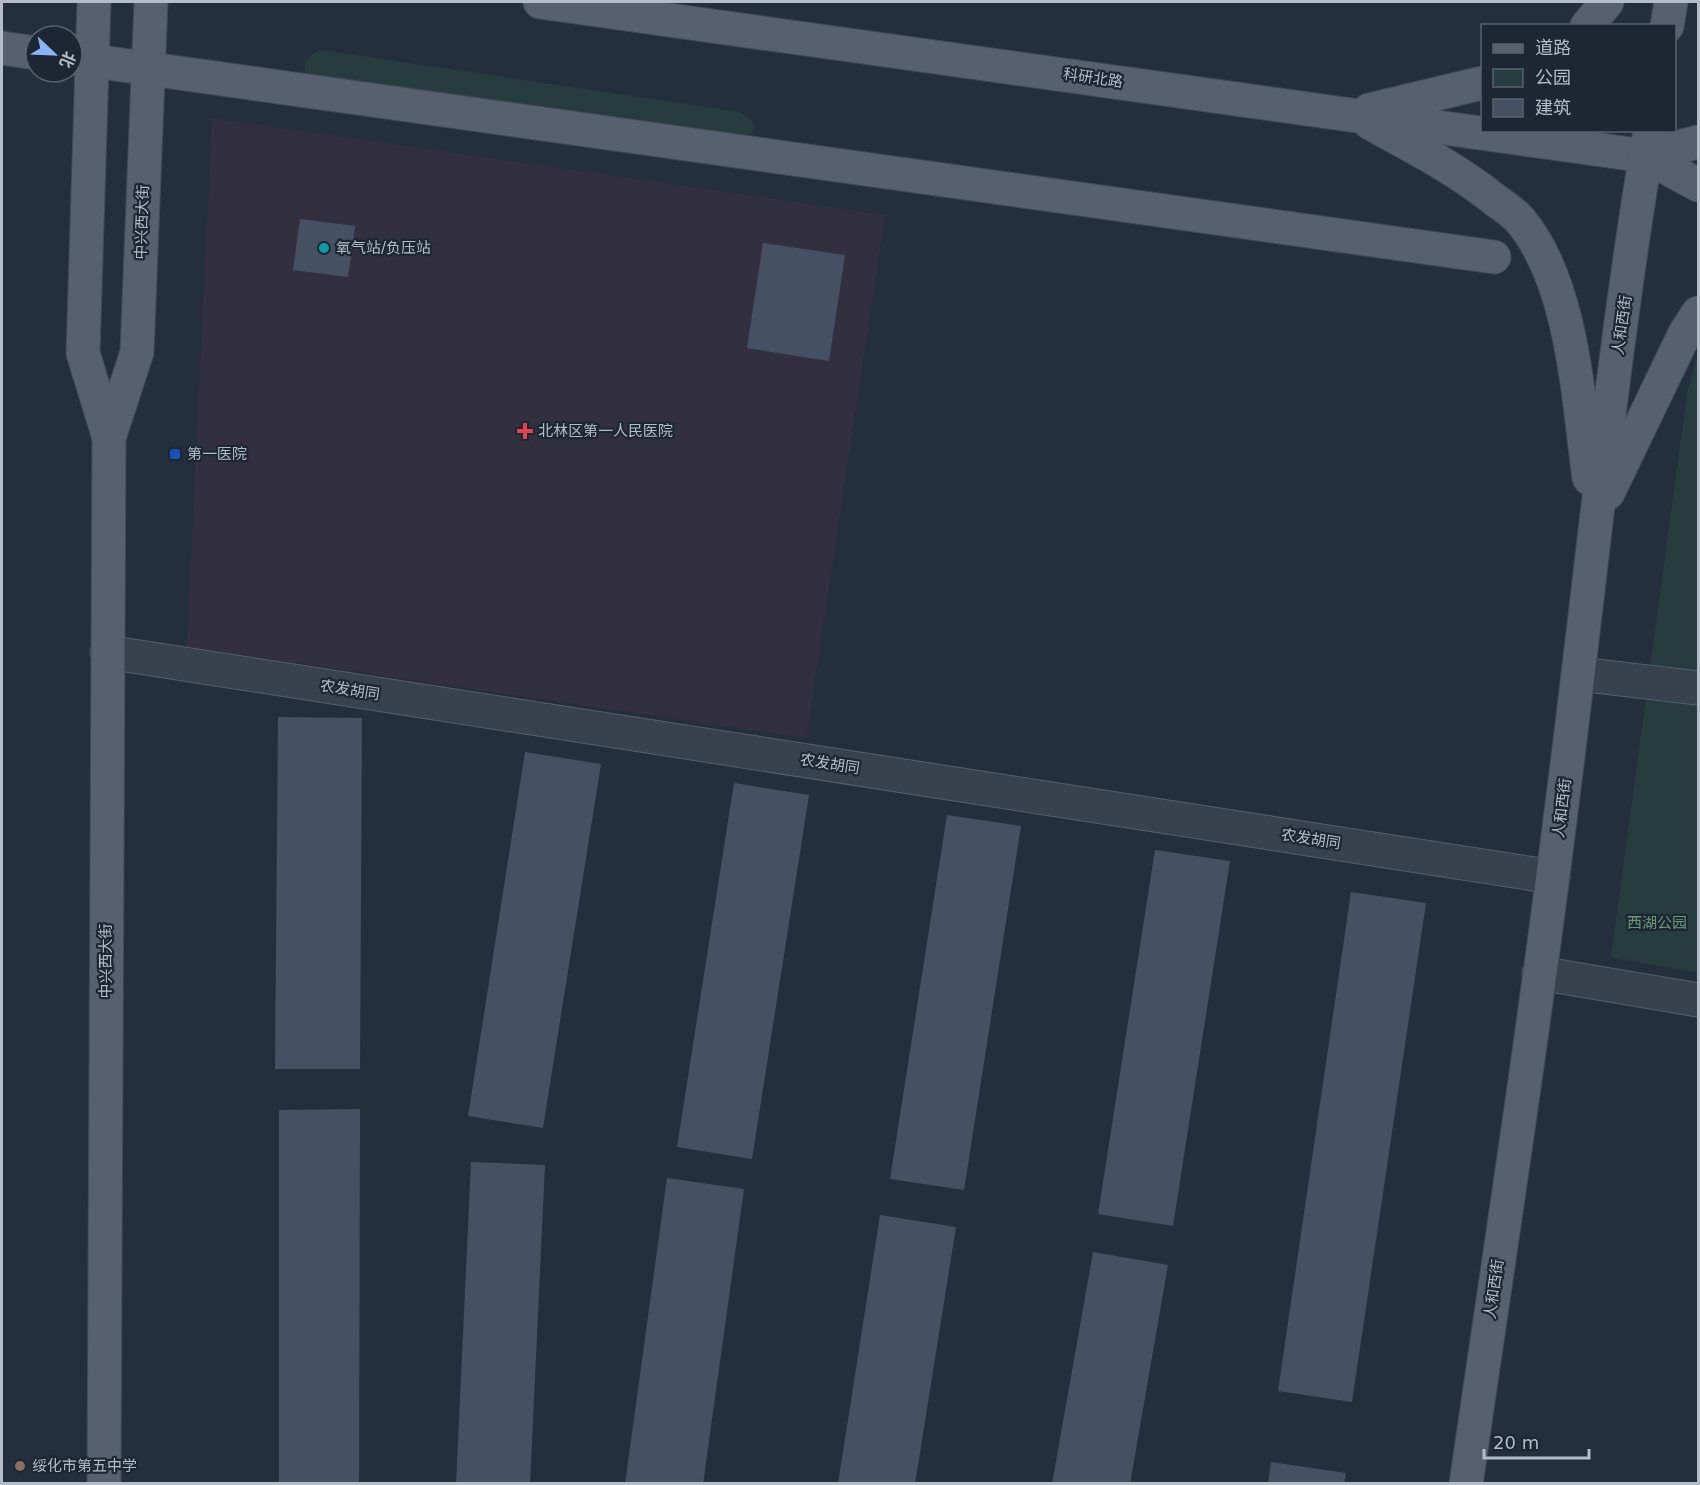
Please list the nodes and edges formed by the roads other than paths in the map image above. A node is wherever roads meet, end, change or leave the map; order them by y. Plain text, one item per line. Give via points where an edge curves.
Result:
1 (94, 2) edge
2 (151, 2) edge
3 (540, 2) edge
4 (1607, 2) edge
5 (1671, 2) edge
6 (1589, 24) edge
7 (1667, 24) edge
8 (2, 48) edge
9 (84, 50) edge
10 (24, 51) edge
11 (84, 60) edge
12 (148, 69) junction
13 (1481, 83) edge
14 (82, 84) edge
15 (1353, 114) junction
16 (1481, 127) edge
17 (1536, 132) edge
18 (1698, 142) edge
19 (1648, 143) edge
20 (1698, 185) edge
21 (1494, 258) dead end
22 (1698, 313) edge
23 (109, 438) junction
24 (1595, 519) junction
25 (107, 652) junction
26 (1579, 674) junction
27 (1698, 688) edge
28 (1553, 877) junction
29 (1539, 973) junction
30 (1698, 1000) edge
31 (104, 1484) edge
32 (1466, 1484) edge

1 - 9 main road, 中兴西大街
2 - 12 main road, 中兴西大街
3 - 15 main road, 科研北路
4 - 6 main road
5 - 7 main road
8 - 10 main road
11 - 12 main road
12 - 21 main road
12 - 23 main road, 中兴西大街 via 137,352
13 - 15 main road
14 - 23 main road, 中兴西大街 via 83,353
15 - 16 main road, 科研北路
15 - 24 main road via 1471,180 1519,219 1542,253 1560,303 1572,358
17 - 19 main road, 科研北路
18 - 19 main road, 科研北路
19 - 20 main road, 科研北路
19 - 24 main road, 人和西街
22 - 24 main road
23 - 25 main road, 中兴西大街
24 - 26 main road, 人和西街
25 - 28 street, 农发胡同
25 - 31 main road, 中兴西大街
26 - 27 street
26 - 28 main road, 人和西街
28 - 29 main road, 人和西街
29 - 30 street
29 - 32 main road, 人和西街

